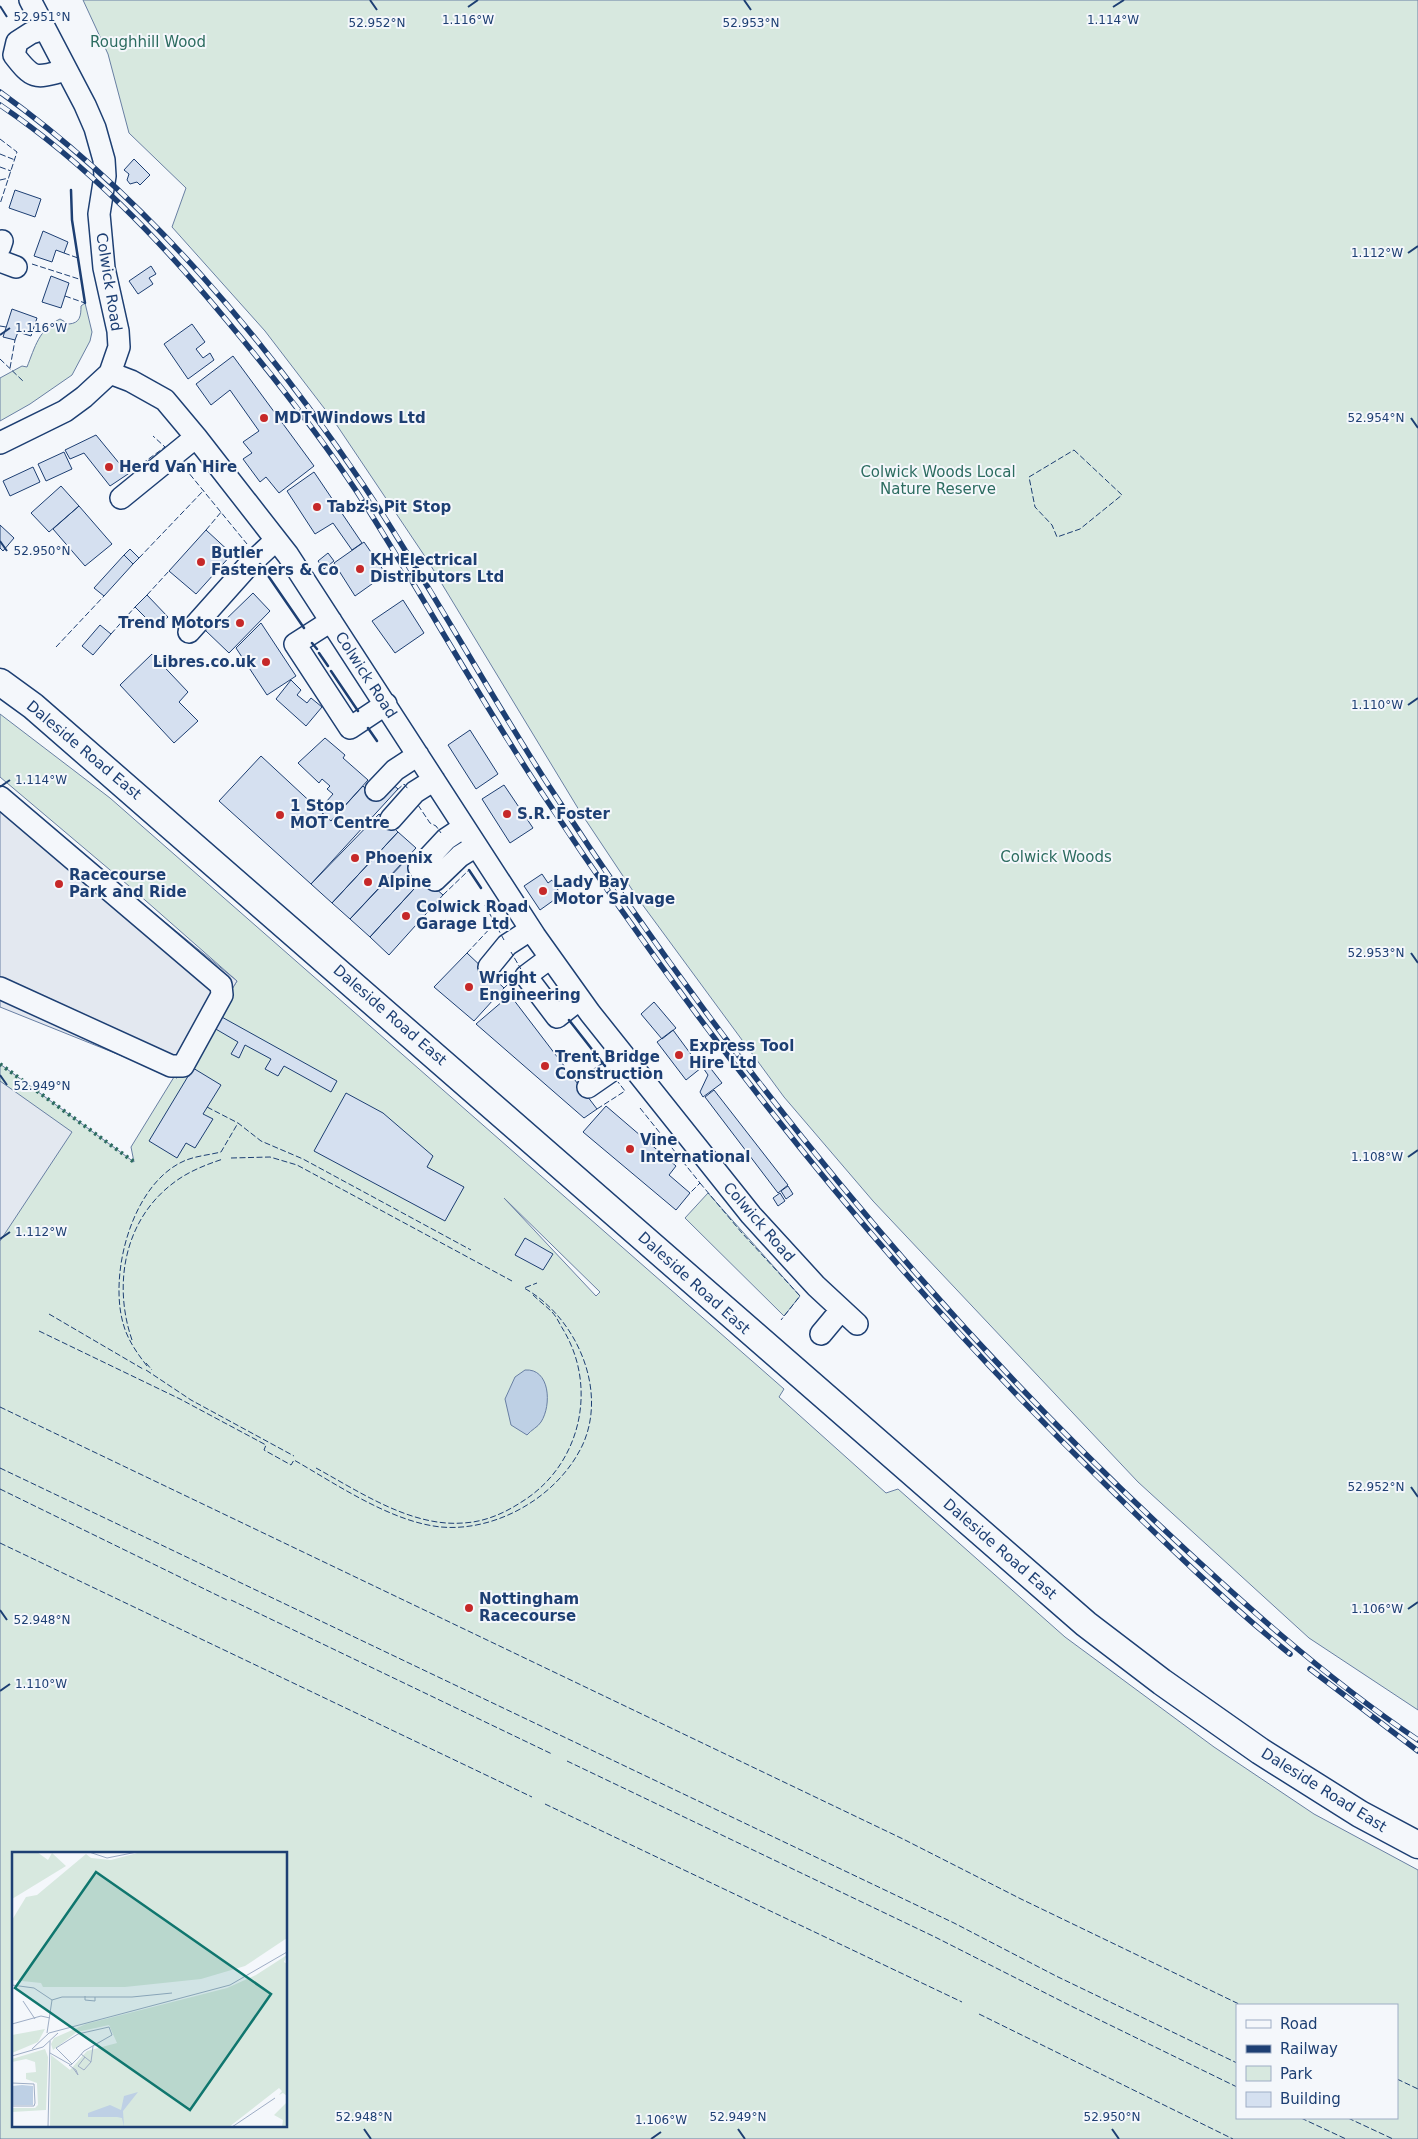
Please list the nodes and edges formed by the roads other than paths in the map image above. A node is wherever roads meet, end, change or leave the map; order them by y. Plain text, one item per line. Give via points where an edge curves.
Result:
1 (30, 0) edge
2 (44, 29) junction
3 (66, 70) junction
4 (110, 373) junction
5 (196, 437) junction
6 (0, 443) edge
7 (121, 498) dead end
8 (276, 540) junction
9 (331, 621) junction
10 (189, 632) dead end
11 (0, 682) edge
12 (386, 704) junction
13 (418, 755) junction
14 (434, 780) junction
15 (376, 790) dead end
16 (0, 797) edge
17 (391, 820) dead end
18 (464, 827) junction
19 (476, 846) junction
20 (530, 930) junction
21 (550, 958) junction
22 (489, 967) dead end
23 (0, 988) edge
24 (580, 999) junction
25 (627, 1060) junction
26 (588, 1087) dead end
27 (841, 1310) junction
28 (858, 1324) dead end
29 (821, 1334) dead end
30 (1418, 1845) edge

1 - 2 street, Colwick Road
2 - 3 street, Colwick Road
2 - 3 street via 17,42 14,55 27,72 42,77
3 - 4 street, Colwick Road via 95,128 104,160 99,214 104,268 119,347
4 - 5 street, Colwick Road via 165,400
4 - 6 street via 99,386 65,411
5 - 7 street
5 - 8 street, Colwick Road
8 - 9 street, Colwick Road
8 - 10 street via 247,567
9 - 12 street, Colwick Road
9 - 12 street via 295,644 350,728
11 - 30 main road, Daleside Road East via 33,706 240,883 783,1362 1086,1624 1260,1751 1360,1814
12 - 13 street, Colwick Road
13 - 14 street, Colwick Road
13 - 15 street via 395,770
14 - 17 street via 415,792
14 - 18 street, Colwick Road
16 - 23 street via 221,985 222,995 183,1066 172,1066
18 - 19 street, Colwick Road
18 - 19 street via 446,839 427,874
19 - 20 street, Colwick Road
20 - 21 street, Colwick Road
20 - 22 street via 507,945
21 - 24 street, Colwick Road
21 - 24 street via 526,976 557,1017
24 - 25 street, Colwick Road
25 - 26 street
25 - 27 street, Colwick Road via 751,1215
27 - 28 street, Colwick Road
27 - 29 street

